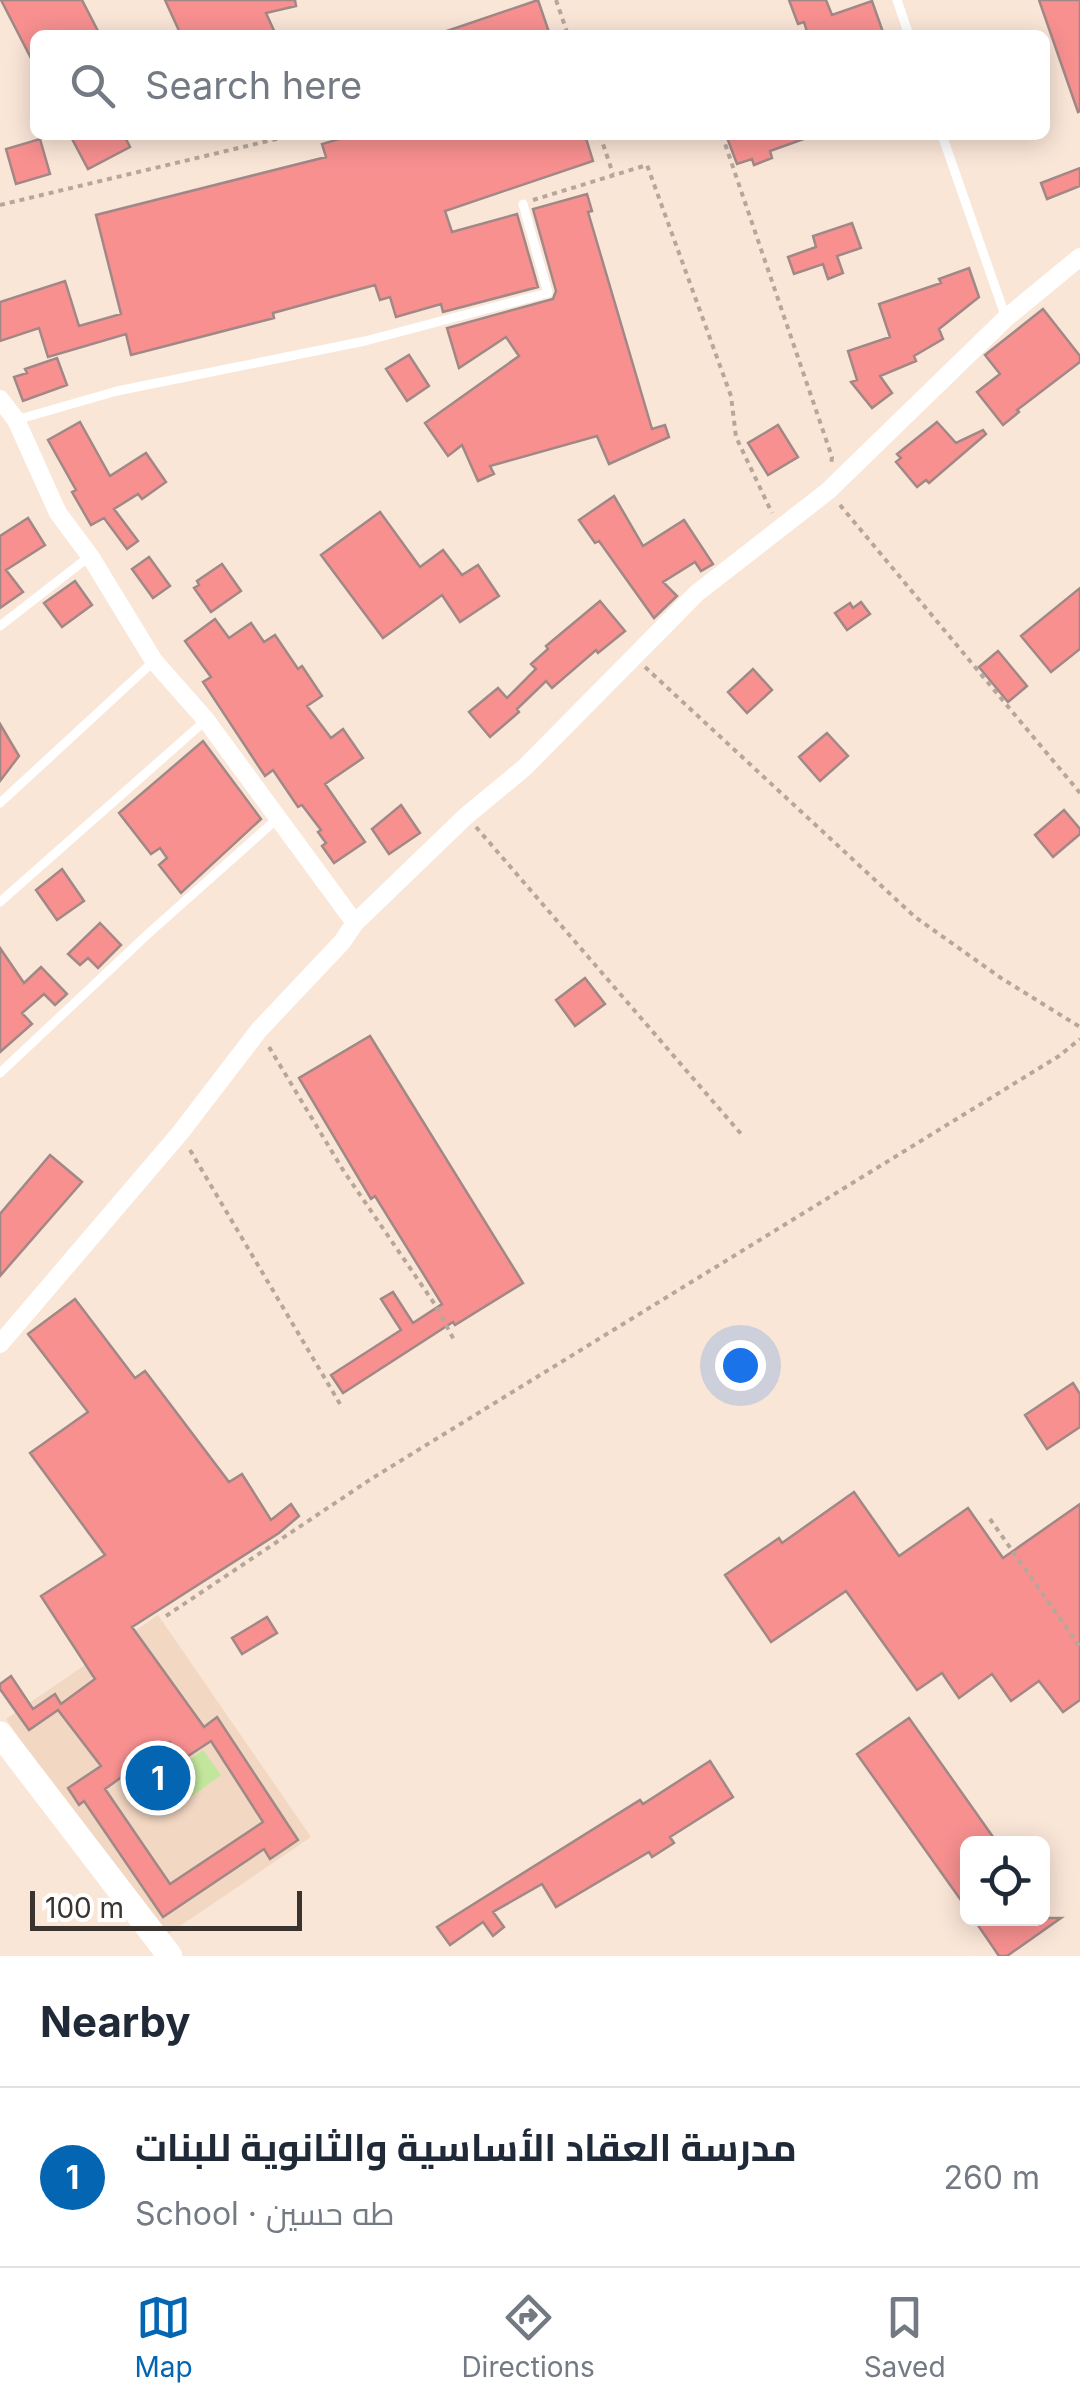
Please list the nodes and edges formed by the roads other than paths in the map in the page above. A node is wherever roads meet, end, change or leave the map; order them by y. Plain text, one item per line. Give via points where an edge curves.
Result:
1 (897, 0) edge
2 (907, 30) edge
3 (944, 140) edge
4 (524, 204) road end
5 (1080, 257) edge
6 (1006, 318) junction
7 (0, 399) edge
8 (16, 420) junction
9 (90, 556) junction
10 (0, 626) edge
11 (154, 661) junction
12 (206, 720) junction
13 (0, 803) edge
14 (279, 816) junction
15 (0, 902) edge
16 (356, 923) junction
17 (0, 1073) edge
18 (0, 1344) edge
19 (0, 1734) edge
20 (170, 1956) edge

1 - 2 lane
3 - 6 lane
4 - 8 lane via 548,293
5 - 6 street
6 - 16 street via 828,490 696,593 524,768
7 - 8 street
8 - 9 street via 58,513
9 - 10 lane
9 - 11 street
11 - 12 street
11 - 13 lane
12 - 14 street
12 - 15 lane
14 - 16 street
14 - 17 lane
16 - 18 street
19 - 20 street

